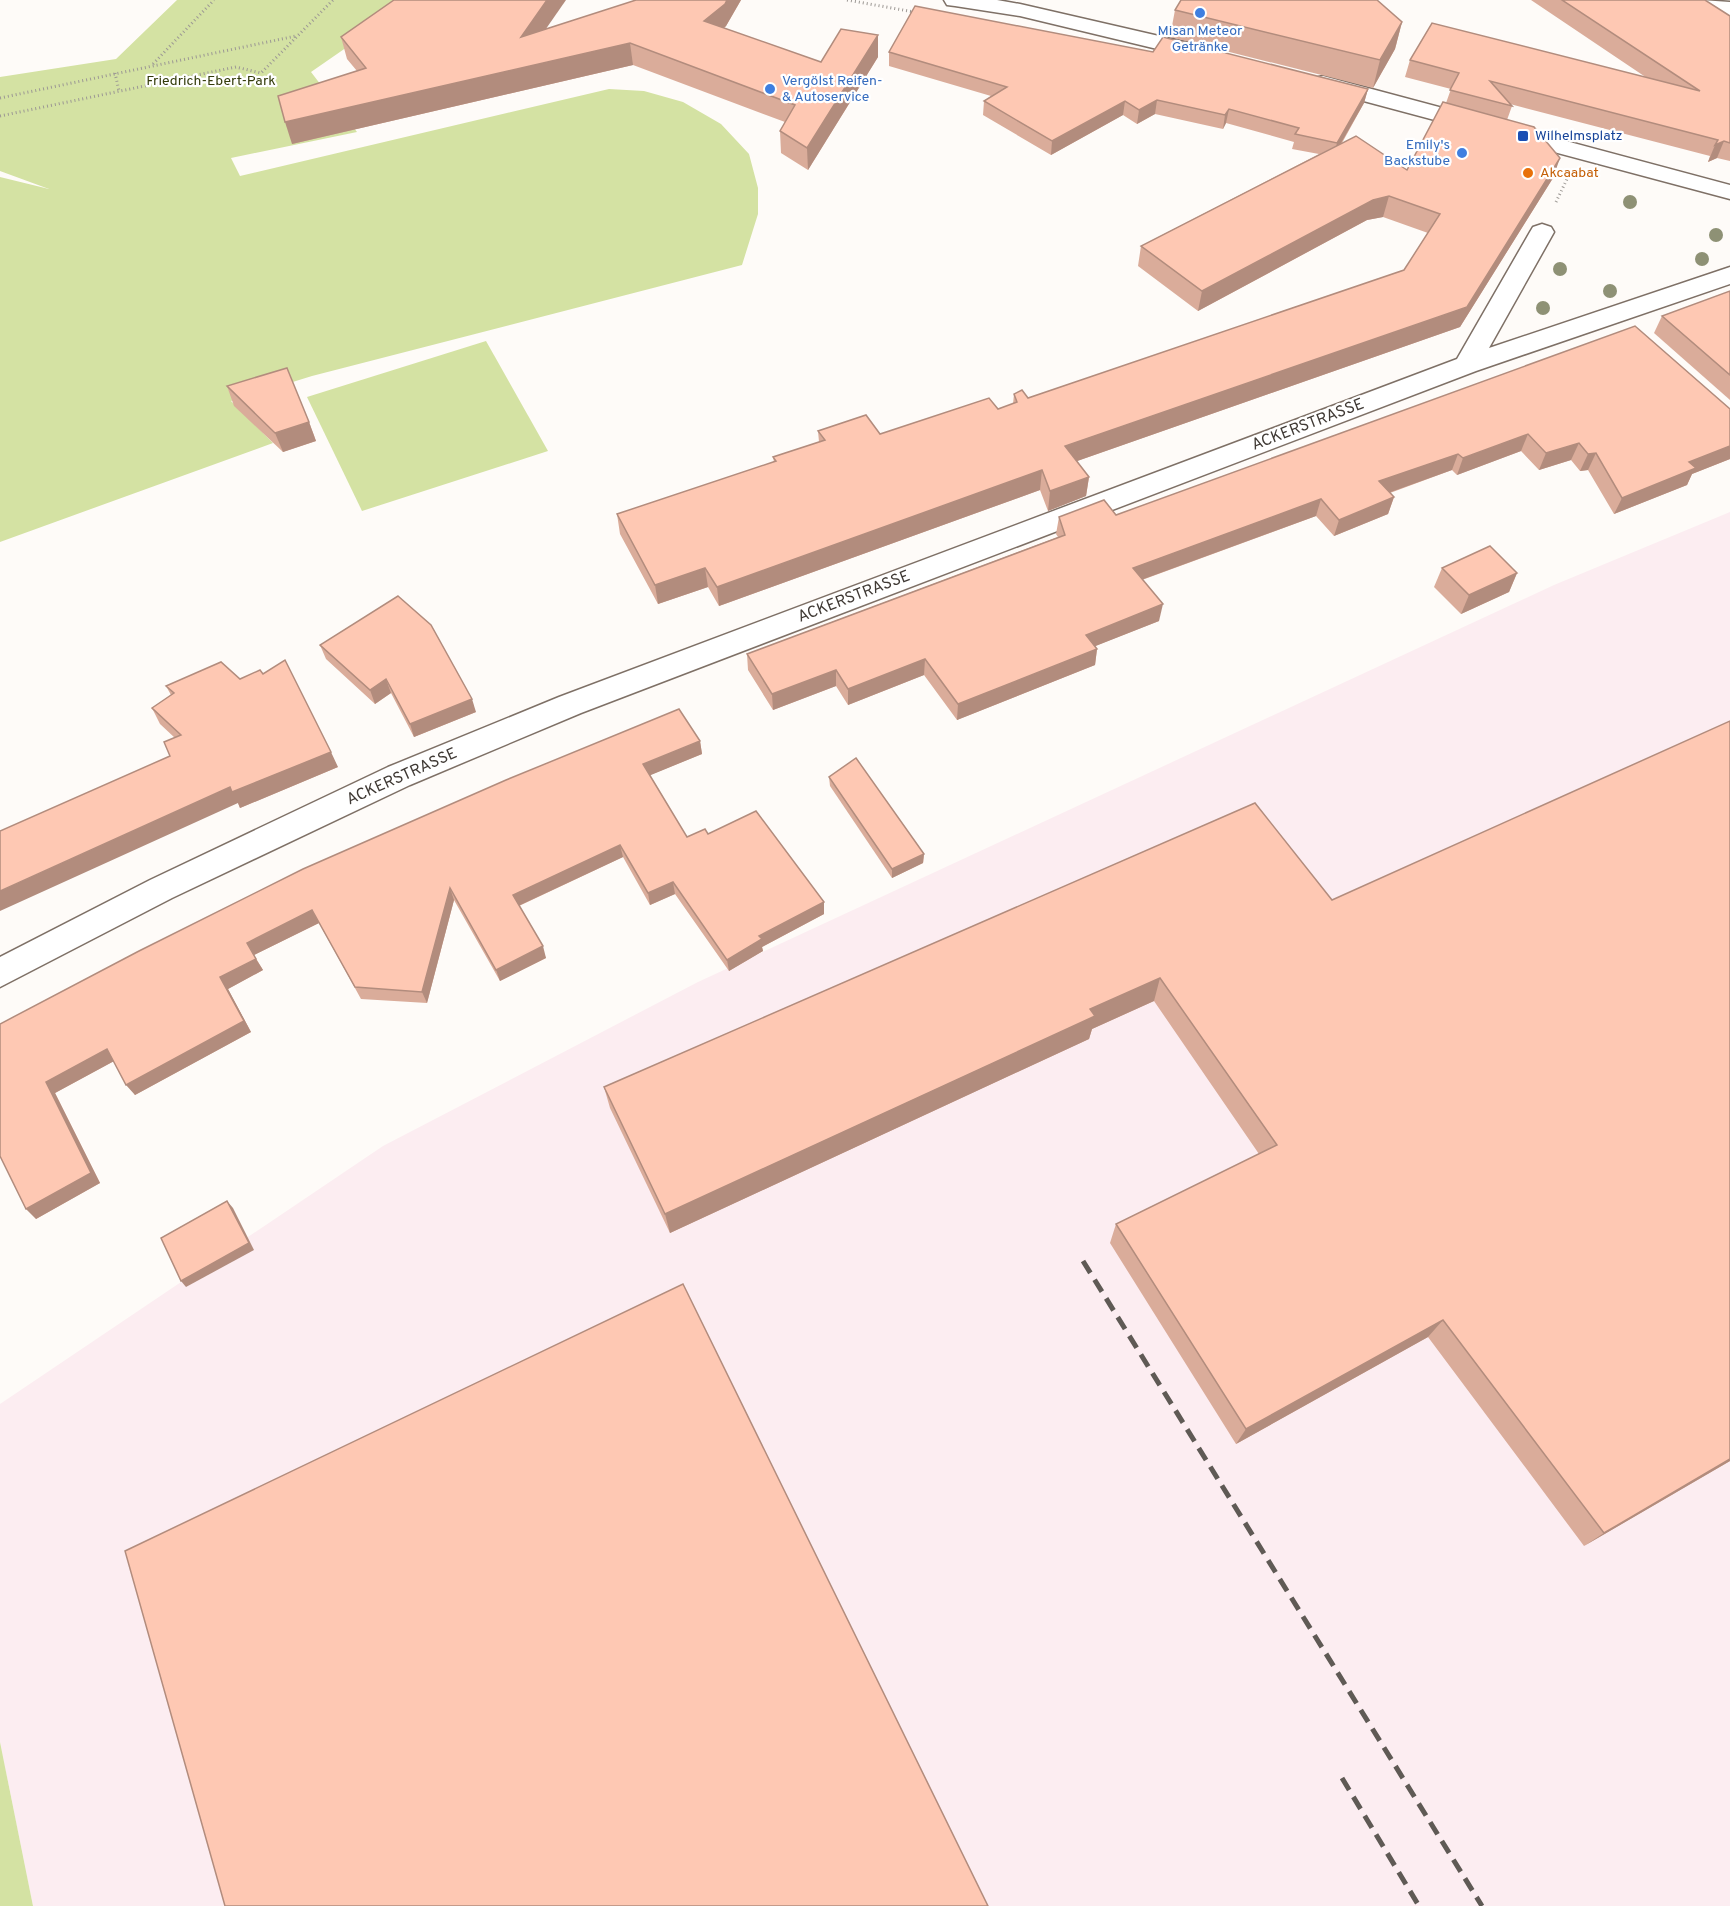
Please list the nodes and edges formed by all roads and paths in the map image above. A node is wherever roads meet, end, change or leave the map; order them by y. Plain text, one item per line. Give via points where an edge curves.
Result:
1 (214, 0) edge
2 (333, 0) edge
3 (955, 0) edge
4 (1712, 0) edge
5 (1023, 5) edge
6 (1730, 11) edge
7 (296, 36) junction
8 (1221, 58) edge
9 (152, 64) junction
10 (115, 73) junction
11 (1302, 78) edge
12 (119, 91) junction
13 (0, 98) edge
14 (0, 116) edge
15 (1568, 176) dead end
16 (1730, 192) edge
17 (1542, 232) joint
18 (1730, 275) edge
19 (1467, 365) junction
20 (0, 973) edge

1 - 9 path
2 - 7 path
3 - 5 street
4 - 6 street
5 - 8 street
7 - 9 path
7 - 12 path via 261,73 236,67
9 - 10 path
10 - 12 path
10 - 13 path
11 - 16 street
12 - 14 path
15 - 17 path
17 - 19 street
18 - 19 street, ACKERSTRASSE via 1623,323
19 - 20 street, ACKERSTRASSE via 527,723 377,786 161,889

